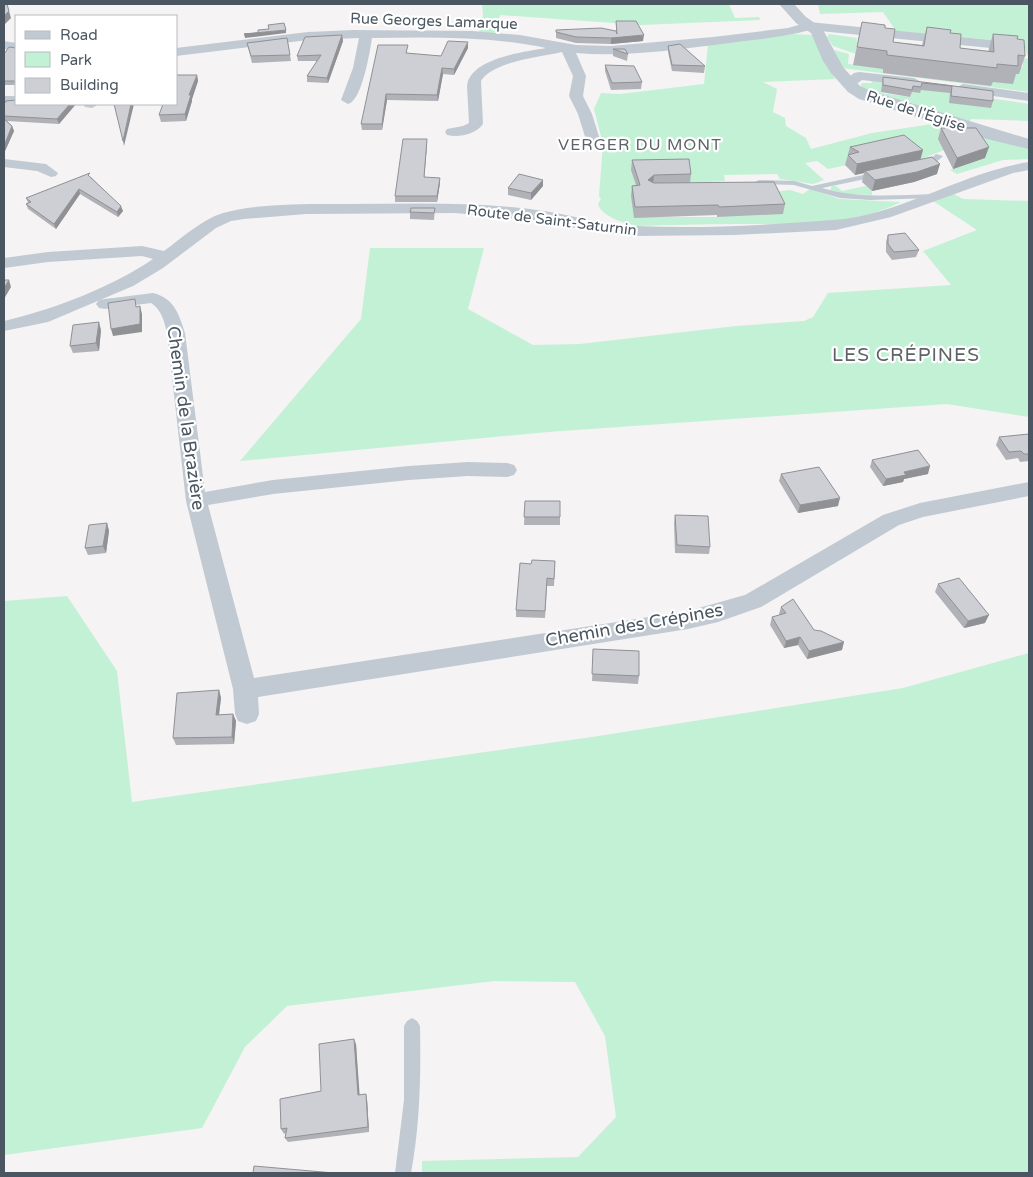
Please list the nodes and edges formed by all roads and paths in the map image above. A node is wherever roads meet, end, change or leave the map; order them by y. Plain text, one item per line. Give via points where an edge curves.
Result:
1 (786, 4) edge
2 (809, 26) junction
3 (366, 34) junction
4 (1024, 47) edge
5 (566, 48) junction
6 (178, 52) edge
7 (850, 82) junction
8 (923, 82) edge
9 (952, 86) edge
10 (1029, 97) edge
11 (348, 100) dead end
12 (452, 132) dead end
13 (594, 143) dead end
14 (1029, 144) edge
15 (939, 156) dead end
16 (4, 163) edge
17 (1029, 166) edge
18 (912, 167) edge
19 (884, 172) edge
20 (51, 173) dead end
21 (749, 183) edge
22 (813, 188) junction
23 (936, 196) junction
24 (166, 257) junction
25 (4, 263) edge
26 (72, 306) junction
27 (7, 328) edge
28 (507, 470) dead end
29 (1029, 489) edge
30 (196, 501) junction
31 (245, 689) junction
32 (247, 714) dead end
33 (412, 1026) dead end
34 (402, 1173) edge

1 - 2 street, Rue de l'Église
2 - 4 street
2 - 5 street, Rue Georges Lamarque via 789,32 656,48
2 - 7 street, Rue de l'Église via 817,31 831,61
3 - 5 street, Rue Georges Lamarque via 482,35
3 - 6 street, Rue Georges Lamarque via 320,35
3 - 11 street via 359,72
5 - 12 street via 508,60 483,69 474,82 476,124 469,130
5 - 13 street via 577,65 582,84 576,96
7 - 8 street via 859,76
7 - 14 street, Rue de l'Église via 854,89 865,95 992,136
9 - 10 street
15 - 18 lane via 930,163
16 - 20 street via 41,167
17 - 23 street, Route de Saint-Saturnin via 1010,169
19 - 22 lane
21 - 22 lane via 794,183
22 - 23 lane via 840,196 870,198
23 - 24 street, Route de Saint-Saturnin via 885,214 836,225 734,230 609,229 544,216 455,208 274,211 227,218 210,225
24 - 25 street via 142,251
24 - 26 street, Route de Saint-Saturnin via 127,282
26 - 27 street, Route de Saint-Saturnin
26 - 30 street, Chemin de la Brazière via 153,298 166,305 176,333
28 - 30 street via 420,471 230,492
29 - 31 street, Chemin des Crépines via 920,510 891,520 753,601 718,613
30 - 31 street, Chemin de la Brazière
31 - 32 street, Chemin de la Brazière
33 - 34 lane via 413,1092 409,1142

